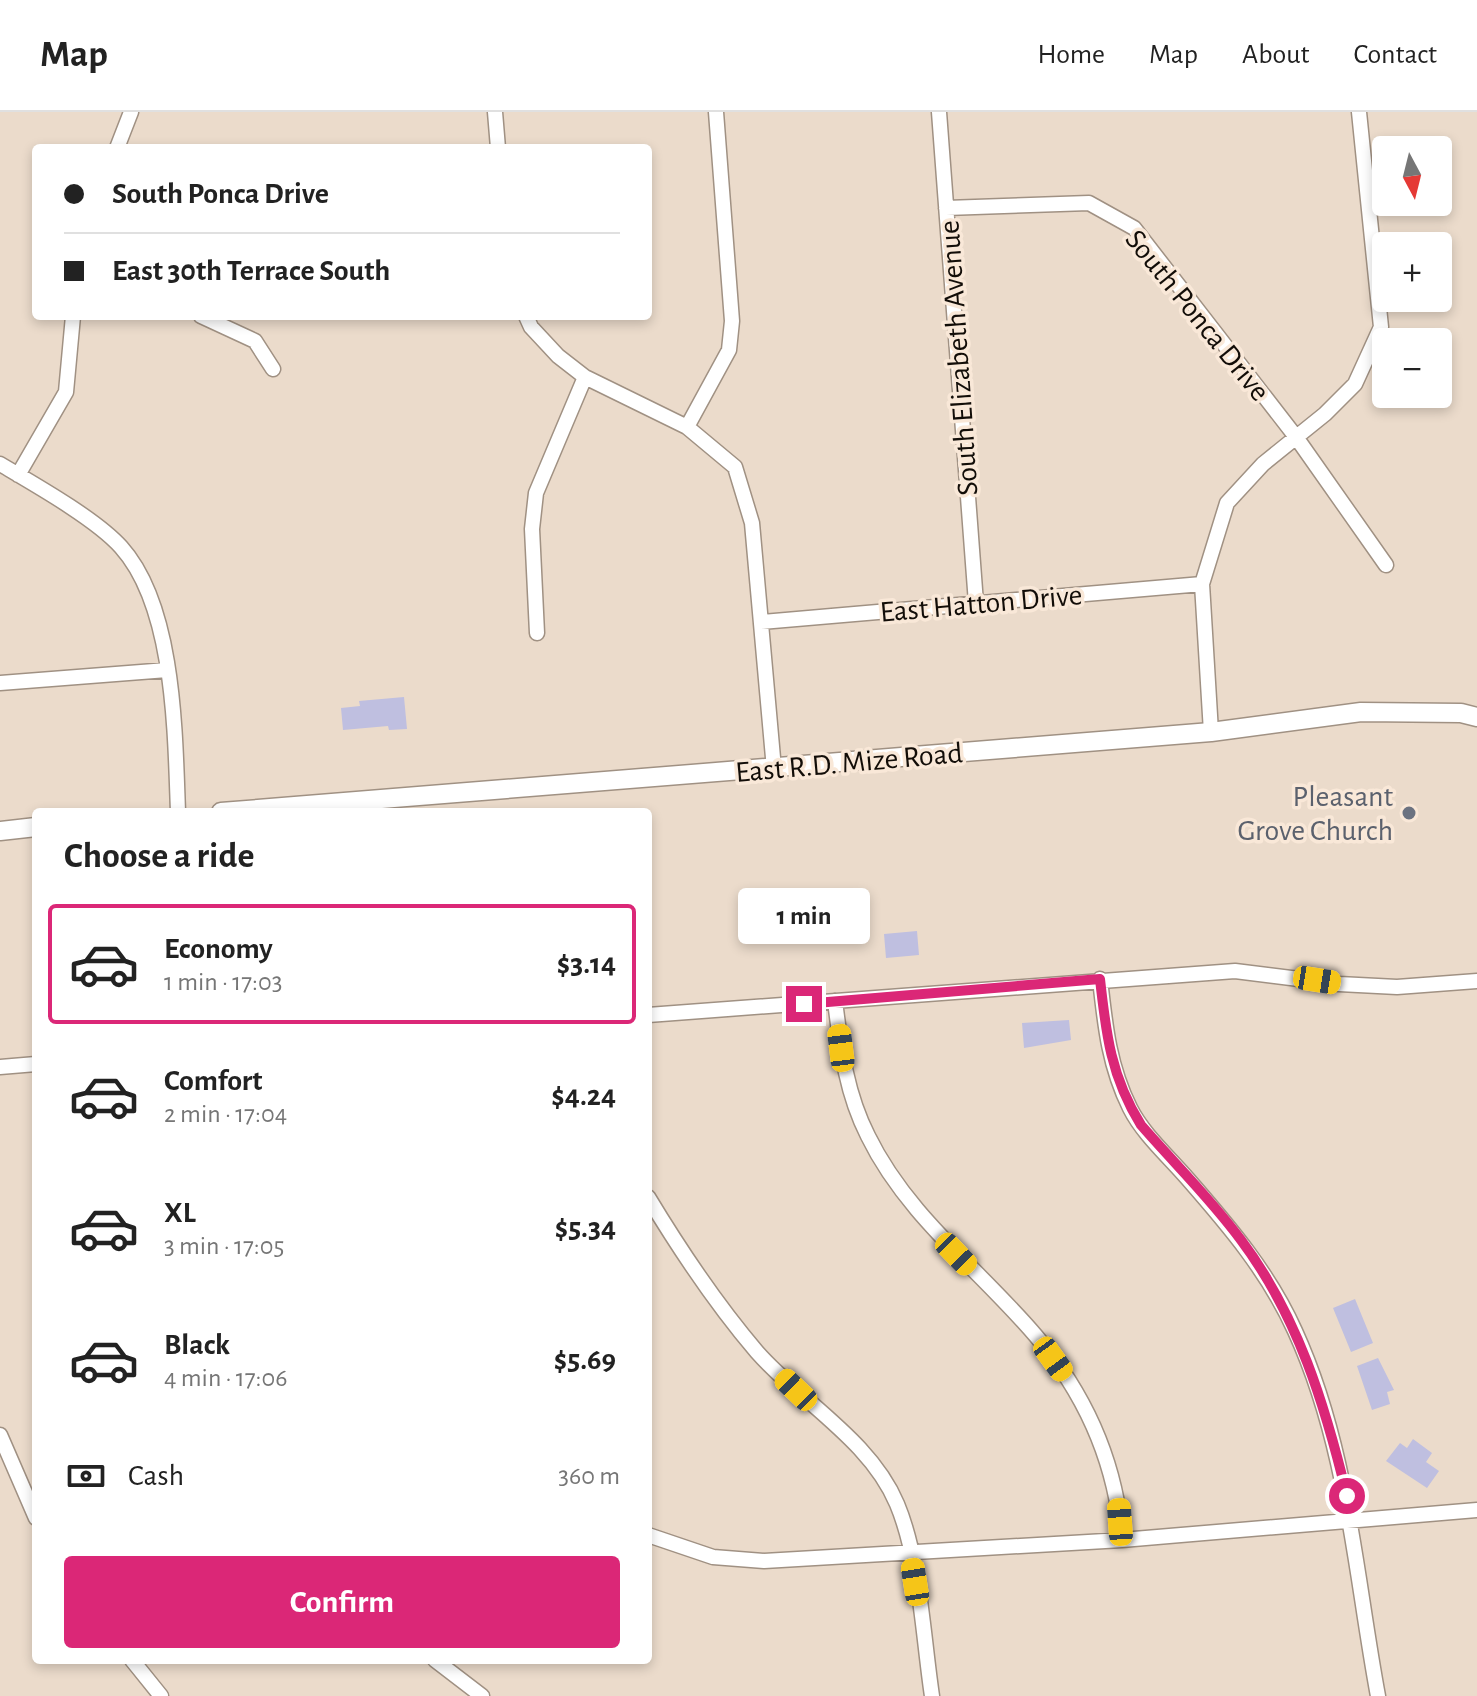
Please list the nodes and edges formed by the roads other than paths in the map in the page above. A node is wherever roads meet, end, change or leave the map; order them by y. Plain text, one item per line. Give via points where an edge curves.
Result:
1 (131, 112) edge
2 (495, 112) edge
3 (716, 112) edge
4 (939, 112) edge
5 (1359, 112) edge
6 (119, 144) edge
7 (498, 144) edge
8 (946, 208) junction
9 (73, 320) edge
10 (210, 320) edge
11 (528, 320) edge
12 (273, 369) dead end
13 (585, 377) junction
14 (687, 427) junction
15 (1296, 437) junction
16 (0, 464) edge
17 (18, 475) junction
18 (1386, 565) dead end
19 (1202, 584) junction
20 (976, 603) junction
21 (761, 622) junction
22 (537, 633) dead end
23 (167, 670) junction
24 (0, 683) edge
25 (1477, 717) edge
26 (1211, 732) junction
27 (774, 769) junction
28 (178, 808) edge
29 (302, 808) edge
30 (32, 827) edge
31 (0, 831) edge
32 (1100, 979) junction
33 (1477, 981) edge
34 (835, 1001) junction
35 (652, 1015) edge
36 (32, 1064) edge
37 (0, 1067) edge
38 (652, 1203) edge
39 (0, 1435) edge
40 (32, 1509) edge
41 (1477, 1510) edge
42 (1352, 1521) junction
43 (652, 1536) edge
44 (1122, 1540) junction
45 (911, 1554) junction
46 (135, 1664) edge
47 (440, 1664) edge
48 (161, 1696) edge
49 (482, 1696) edge
50 (932, 1696) edge
51 (1378, 1696) edge

1 - 6 street
2 - 7 street
3 - 14 street via 732,321 729,350
4 - 8 street, South Elizabeth Avenue
5 - 15 street via 1381,327 1355,384
8 - 15 street, South Ponca Drive via 1089,203 1134,228
8 - 20 street, South Elizabeth Avenue
9 - 17 street via 66,392
10 - 12 street via 255,341
11 - 13 street via 558,356
13 - 14 street
13 - 22 street via 536,493 532,529
14 - 21 street via 735,467 752,523
15 - 18 street, South Ponca Drive
15 - 19 street via 1227,503
16 - 17 street
17 - 23 street via 120,546 153,598
19 - 20 street, East Hatton Drive
19 - 26 street
20 - 21 street, East Hatton Drive
21 - 27 street
23 - 24 street
23 - 28 street
25 - 26 main road, East R.D. Mize Road via 1361,712
26 - 27 main road, East R.D. Mize Road
27 - 29 main road, East R.D. Mize Road
30 - 31 main road
32 - 33 street via 1235,971 1397,987
32 - 34 street
32 - 42 street via 1107,1051 1130,1108 1240,1239 1296,1332 1329,1423
34 - 35 street
34 - 44 street via 843,1072 869,1139 893,1179 1036,1336 1070,1383 1109,1461
36 - 37 street
38 - 45 street via 758,1353 873,1464 897,1504
39 - 40 street
41 - 42 street
42 - 44 street
42 - 51 street
43 - 45 street via 713,1557 764,1561
44 - 45 street
45 - 50 street
46 - 48 street
47 - 49 street

